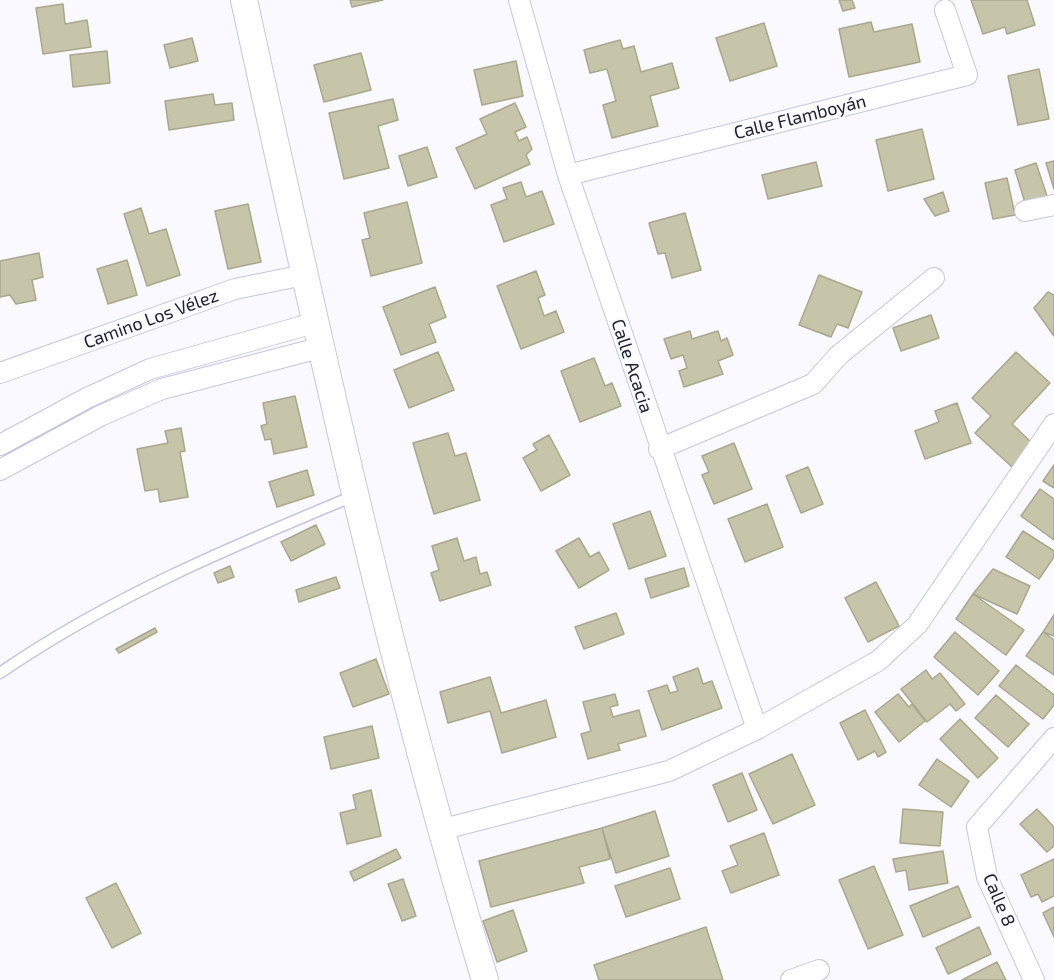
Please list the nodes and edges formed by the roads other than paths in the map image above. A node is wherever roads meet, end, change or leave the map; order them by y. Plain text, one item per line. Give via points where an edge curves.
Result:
1 (244, 0) edge
2 (519, 0) edge
3 (945, 10) dead end
4 (568, 175) junction
5 (1054, 205) edge
6 (1025, 211) dead end
7 (304, 275) junction
8 (934, 278) dead end
9 (314, 323) junction
10 (319, 348) junction
11 (0, 373) edge
12 (1054, 424) edge
13 (0, 445) edge
14 (659, 449) junction
15 (0, 470) edge
16 (356, 495) junction
17 (0, 673) edge
18 (757, 729) junction
19 (1054, 738) edge
20 (440, 830) junction
21 (819, 970) dead end
22 (485, 980) edge
23 (791, 980) edge
24 (1034, 980) edge

1 - 7 street
2 - 4 street, Calle Acacia
3 - 4 street, Calle Flamboyán via 966,75
4 - 14 street, Calle Acacia
5 - 6 street
7 - 9 street
7 - 11 street, Camino Los Vélez via 235,289
8 - 14 street via 839,355 813,384
9 - 10 street
9 - 13 street via 150,369
10 - 15 street via 162,388 100,416
10 - 16 street
12 - 18 street via 917,626 878,661
14 - 18 street, Calle Acacia
16 - 17 lane via 238,544 88,617
16 - 20 street
18 - 20 street via 669,771
19 - 24 street, Calle 8 via 977,827 987,877
20 - 22 street
21 - 23 street

